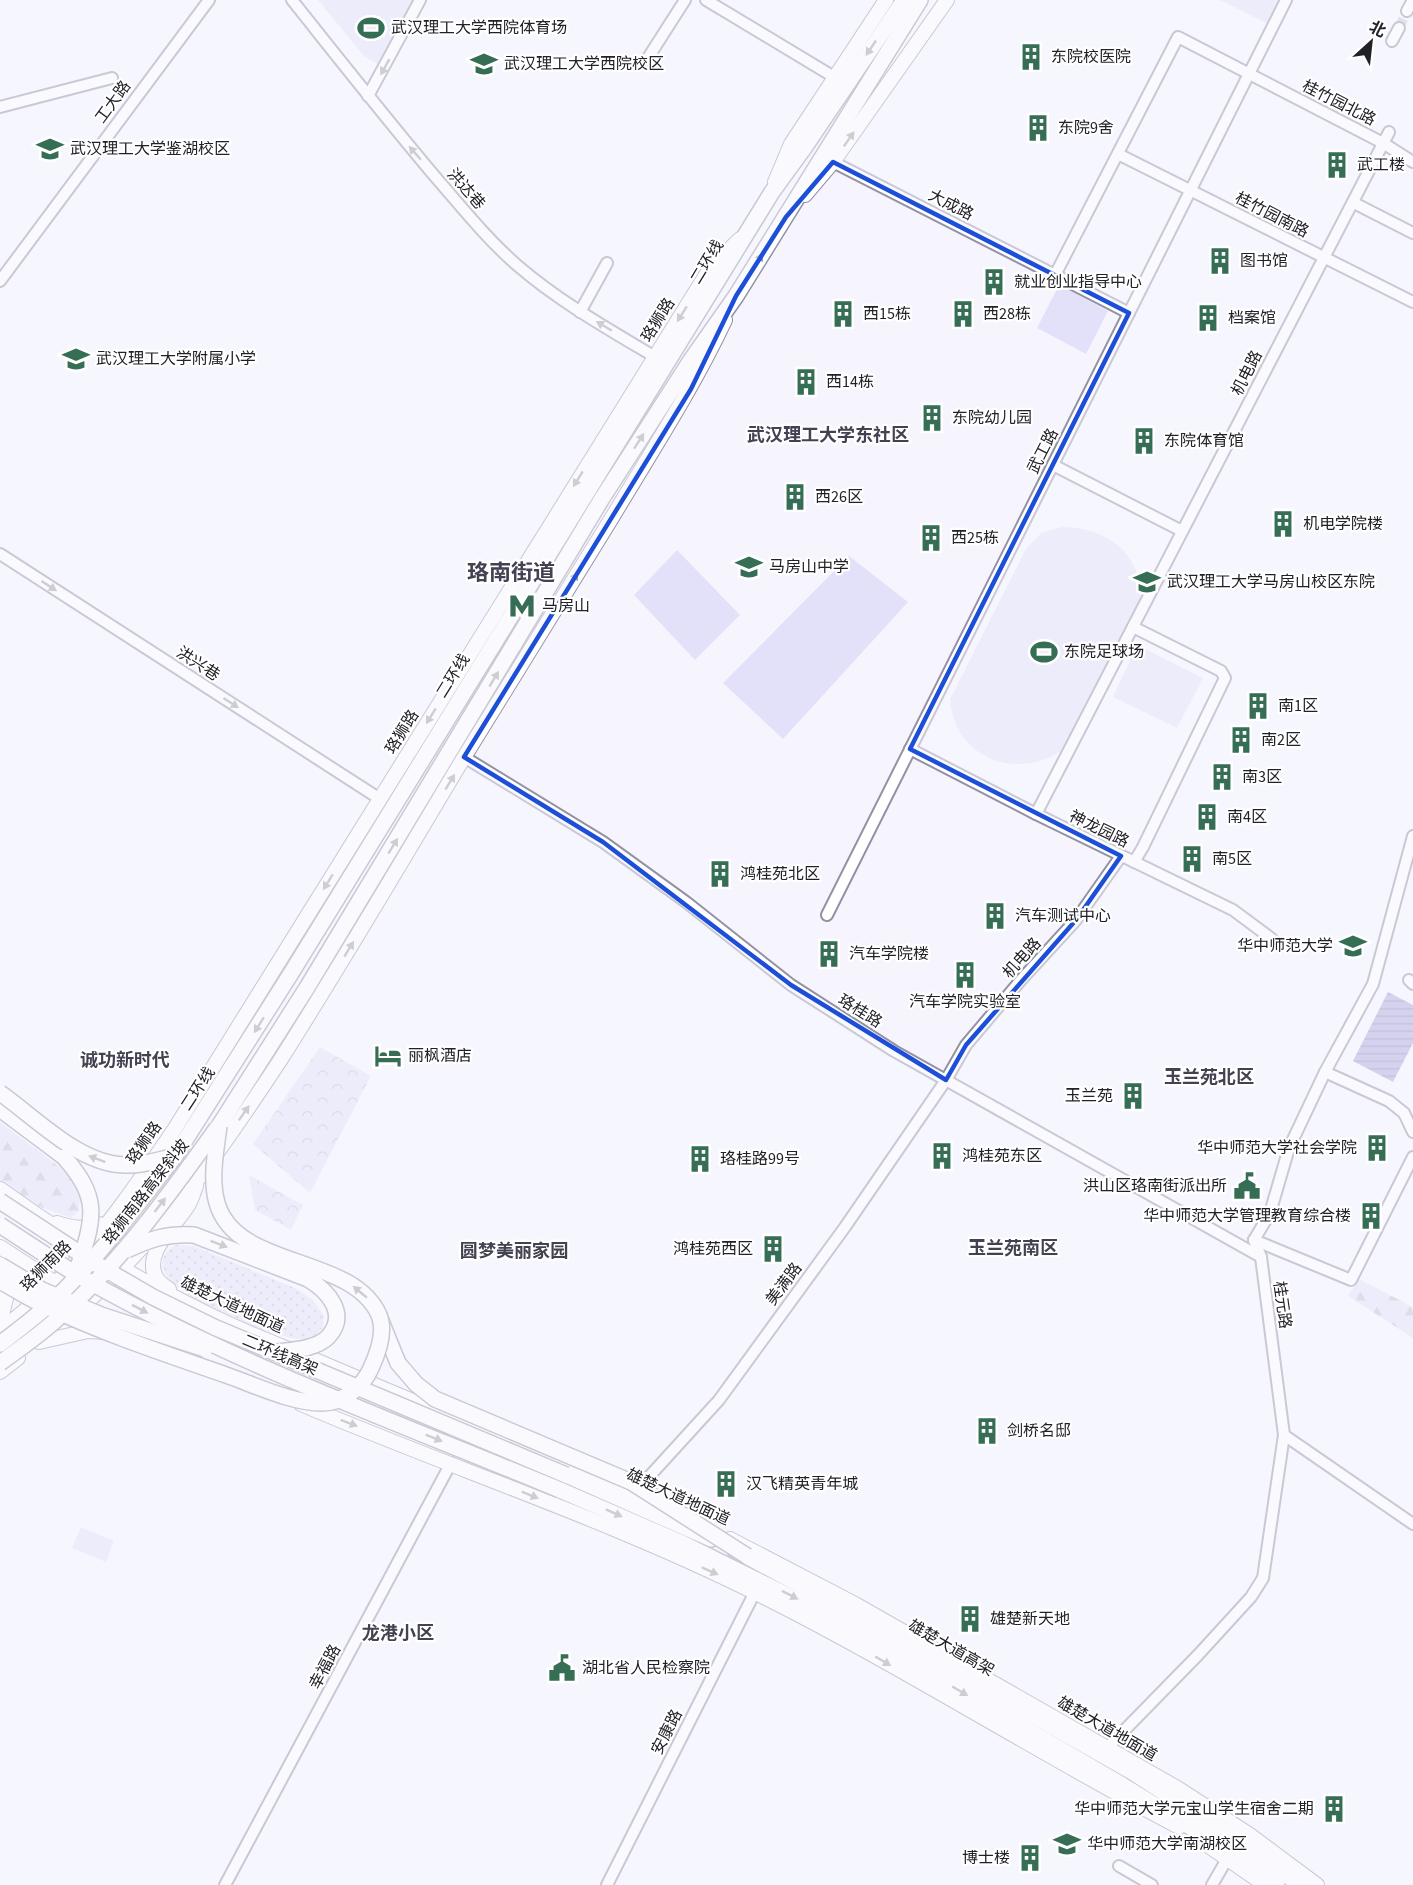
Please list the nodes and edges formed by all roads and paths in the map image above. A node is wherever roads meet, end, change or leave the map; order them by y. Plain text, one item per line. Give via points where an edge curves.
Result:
1 (209, 0) edge
2 (292, 0) edge
3 (420, 0) edge
4 (685, 0) edge
5 (706, 0) edge
6 (886, 0) edge
7 (904, 0) edge
8 (920, 0) edge
9 (930, 0) edge
10 (948, 0) edge
11 (1286, 0) edge
12 (1413, 0) edge
13 (1407, 11) dead end
14 (1399, 28) tunnel mouth
15 (1392, 41) dead end
16 (646, 61) dead end
17 (1249, 73) junction
18 (834, 77) junction
19 (112, 78) dead end
20 (861, 95) junction
21 (368, 96) junction
22 (0, 107) edge
23 (1389, 132) dead end
24 (1383, 143) junction
25 (1118, 154) junction
26 (833, 162) junction
27 (1413, 162) edge
28 (1190, 191) junction
29 (771, 192) junction
30 (1354, 202) junction
31 (786, 217) junction
32 (1413, 233) edge
33 (744, 236) junction
34 (1323, 258) junction
35 (607, 263) dead end
36 (2, 273) edge
37 (1055, 275) junction
38 (736, 296) junction
39 (1413, 302) edge
40 (580, 312) junction
41 (1129, 313) junction
42 (654, 357) junction
43 (1053, 465) junction
44 (1182, 531) junction
45 (0, 554) edge
46 (1133, 627) junction
47 (910, 749) junction
48 (464, 757) junction
49 (380, 799) junction
50 (1036, 814) junction
51 (1413, 836) edge
52 (1121, 856) junction
53 (1134, 862) junction
54 (827, 915) dead end
55 (1272, 939) dead end
56 (1325, 1072) junction
57 (946, 1080) junction
58 (0, 1093) edge
59 (0, 1109) edge
60 (219, 1126) junction
61 (1413, 1132) edge
62 (175, 1156) junction
63 (1413, 1157) edge
64 (198, 1178) junction
65 (0, 1189) edge
66 (0, 1201) edge
67 (37, 1215) junction
68 (112, 1217) junction
69 (0, 1225) edge
70 (1254, 1240) junction
71 (0, 1247) edge
72 (88, 1248) junction
73 (124, 1251) junction
74 (1261, 1257) junction
75 (0, 1260) edge
76 (0, 1265) edge
77 (122, 1269) junction
78 (0, 1281) edge
79 (62, 1285) junction
80 (86, 1303) junction
81 (198, 1310) junction
82 (381, 1321) junction
83 (0, 1324) edge
84 (0, 1332) edge
85 (141, 1334) junction
86 (39, 1341) junction
87 (0, 1344) edge
88 (274, 1352) junction
89 (0, 1363) edge
90 (267, 1370) junction
91 (0, 1372) edge
92 (1284, 1435) junction
93 (451, 1463) junction
94 (560, 1490) joint
95 (632, 1494) junction
96 (1413, 1524) edge
97 (747, 1556) junction
98 (755, 1592) junction
99 (1107, 1748) junction
100 (1234, 1858) junction
101 (1119, 1866) dead end
102 (225, 1885) edge
103 (607, 1885) edge
104 (1152, 1885) edge
105 (1212, 1885) edge
106 (1266, 1885) edge
107 (1277, 1885) edge
108 (1300, 1885) edge
109 (1317, 1885) edge

1 - 36 street, 工大路
2 - 21 street, 洪达巷
3 -> 21 street
4 - 16 street
5 - 18 street
6 - 18 main road
7 -> 29 highway, 二环线
8 - 20 highway
9 - 20 highway via 896,52
26 -> 10 main road
11 - 17 street, 武工路
12 - 13 street
14 - 15 street
17 - 24 street, 桂竹园北路
17 - 25 street, 桂竹园北路 via 1178,37
17 - 28 street, 武工路
18 - 29 main road via 791,144
19 - 22 street
20 - 31 highway
40 -> 21 street, 洪达巷 via 516,265
23 - 24 street, 机电路
24 - 27 street, 桂竹园北路
24 - 30 street, 机电路
25 - 28 street, 桂竹园南路
25 - 37 street
26 - 31 main road
26 - 37 street, 大成路
28 - 34 street, 桂竹园南路
28 - 41 street, 武工路
29 - 33 highway, 二环线
30 - 32 street
30 - 34 street, 机电路
38 -> 31 highway
33 -> 42 main road, 珞狮路 via 711,267
33 -> 62 highway, 二环线
34 - 39 street, 桂竹园南路
34 - 44 street, 机电路
35 - 40 street
37 - 41 street, 大成路
48 -> 38 main road via 691,389
60 -> 38 highway, 珞狮南路高架斜坡 via 602,500
42 -> 40 street, 洪达巷
41 - 43 street, 武工路
42 -> 49 main road, 珞狮路
43 - 44 street
43 - 47 street, 武工路
44 - 46 street, 机电路
45 -> 49 street, 洪兴巷
46 - 50 street, 机电路
46 - 53 street via 1221,671 1225,678
47 - 50 street, 神龙园路
47 - 54 street, 武工路
48 - 57 street, 珞桂路 via 603,842 791,985
64 -> 48 main road via 324,992
49 -> 68 main road, 珞狮路 via 174,1130
50 - 52 street, 神龙园路
51 - 56 street via 1373,984
52 - 53 street, 神龙园路
52 - 57 street, 机电路 via 1076,920 966,1045
53 - 55 street, 神龙园路 via 1233,910
56 - 61 street via 1389,1101 1404,1113
56 - 70 street via 1289,1148 1270,1213
57 - 74 street, 珞桂路
57 - 95 street, 美满路 via 846,1227 719,1400
62 -> 58 highway, bridge via 140,1165 100,1161 44,1127
59 - 79 highway, bridge via 64,1156 86,1186 91,1213 89,1228 78,1265
73 -> 60 highway, 珞狮南路高架斜坡, bridge
82 -> 60 highway, bridge via 362,1292 338,1278 262,1248 234,1230 217,1204 214,1168
62 - 79 highway, 二环线, bridge via 108,1242
63 - 70 street via 1351,1281
64 - 77 main road
64 - 81 main road via 188,1206 154,1255 153,1268 158,1280
65 - 67 main road, 雄楚大道地面道
66 - 88 highway, 雄楚大道高架, bridge via 153,1297
67 - 68 main road via 83,1228
67 - 72 main road, 雄楚大道地面道
68 - 72 main road, 珞狮路
69 -> 90 highway, 二环线高架, bridge via 86,1280
70 - 74 street, 桂元路
71 - 79 main road
72 - 77 main road, 雄楚大道地面道
72 - 79 main road, 珞狮南路
73 -> 88 highway, bridge via 161,1236 194,1235 322,1287 336,1312 328,1337 312,1346
73 - 89 highway, 珞狮南路高架斜坡, bridge via 56,1320
74 - 92 street, 桂元路
75 - 83 main road via 7,1294
76 - 90 highway, bridge via 42,1290 101,1315
77 - 80 main road
77 - 81 main road, 雄楚大道地面道
78 - 82 highway, bridge via 46,1307 112,1335 287,1397 323,1403 343,1399 360,1385 378,1353
79 - 80 main road
79 - 84 main road, 珞狮南路
79 - 87 highway, 二环线, bridge via 51,1303
80 - 85 main road
80 - 86 main road
81 - 95 main road, 雄楚大道地面道
82 - 97 highway, bridge via 398,1363 435,1399 631,1482
85 - 86 main road via 88,1331
85 -> 93 main road
86 - 91 main road
88 - 97 highway, 雄楚大道高架, bridge
90 -> 94 highway, 二环线高架, bridge
92 - 96 street
92 - 99 street, 桂元路 via 1263,1578 1251,1597
93 -> 98 main road
93 - 102 street, 幸福路
94 -> 100 highway, 雄楚大道高架 via 682,1543 848,1625 1119,1783
95 - 99 main road, 雄楚大道地面道 via 813,1581
97 - 108 highway, 雄楚大道高架 via 1132,1772
98 -> 100 main road
98 - 103 street, 安康路
99 - 109 main road, 雄楚大道地面道 via 1250,1835
100 - 105 street
100 - 106 main road
100 - 107 highway, 雄楚大道高架
101 - 104 street

